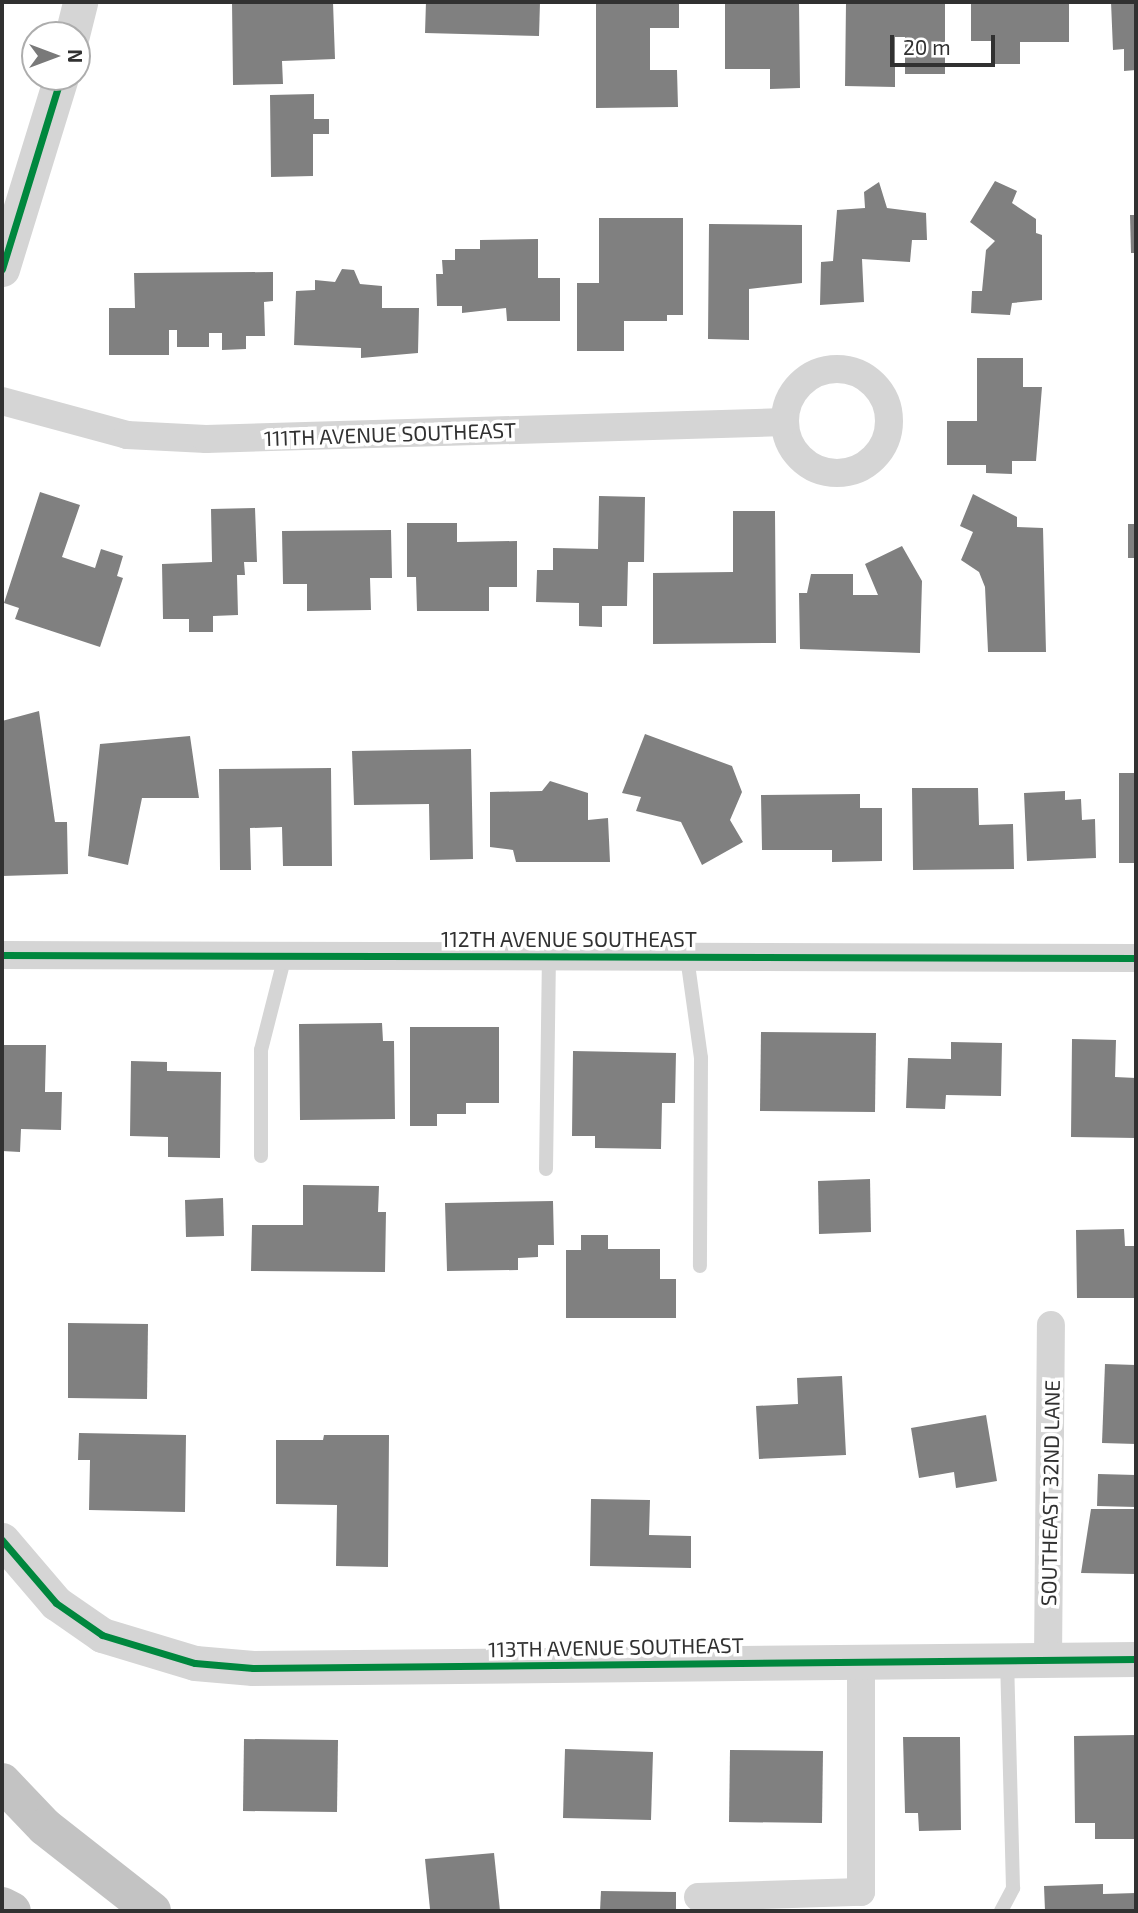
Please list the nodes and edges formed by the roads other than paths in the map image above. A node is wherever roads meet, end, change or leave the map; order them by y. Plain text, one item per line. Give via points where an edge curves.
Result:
1 (80, 2) edge
2 (75, 21) edge
3 (57, 91) edge
4 (2, 269) edge
5 (2, 401) edge
6 (784, 422) dead end
7 (2, 955) edge
8 (285, 956) junction
9 (549, 956) junction
10 (687, 957) junction
11 (1136, 958) edge
12 (261, 1156) dead end
13 (546, 1170) dead end
14 (699, 1266) dead end
15 (1051, 1325) dead end
16 (2, 1540) edge
17 (1136, 1659) edge
18 (1007, 1660) junction
19 (1048, 1660) junction
20 (861, 1662) junction
21 (2, 1782) edge
22 (698, 1897) dead end
23 (2, 1906) edge
24 (12, 1911) edge
25 (152, 1911) edge
26 (1001, 1911) edge

1 - 2 street
3 - 4 street
5 - 6 street, 111TH AVENUE SOUTHEAST via 127,435 206,439
7 - 8 street, 112TH AVENUE SOUTHEAST
8 - 9 street, 112TH AVENUE SOUTHEAST
8 - 12 lane via 261,1051
9 - 10 street, 112TH AVENUE SOUTHEAST
9 - 13 lane
10 - 11 street, 112TH AVENUE SOUTHEAST
10 - 14 lane via 701,1058
15 - 19 street, SOUTHEAST 32ND LANE
16 - 20 street, 113TH AVENUE SOUTHEAST via 56,1603 102,1635 195,1663 253,1668
17 - 19 street, 113TH AVENUE SOUTHEAST
18 - 19 street, 113TH AVENUE SOUTHEAST
18 - 20 street, 113TH AVENUE SOUTHEAST
18 - 26 lane via 1013,1888
20 - 22 street via 861,1892
21 - 25 highway via 45,1828
23 - 24 highway

